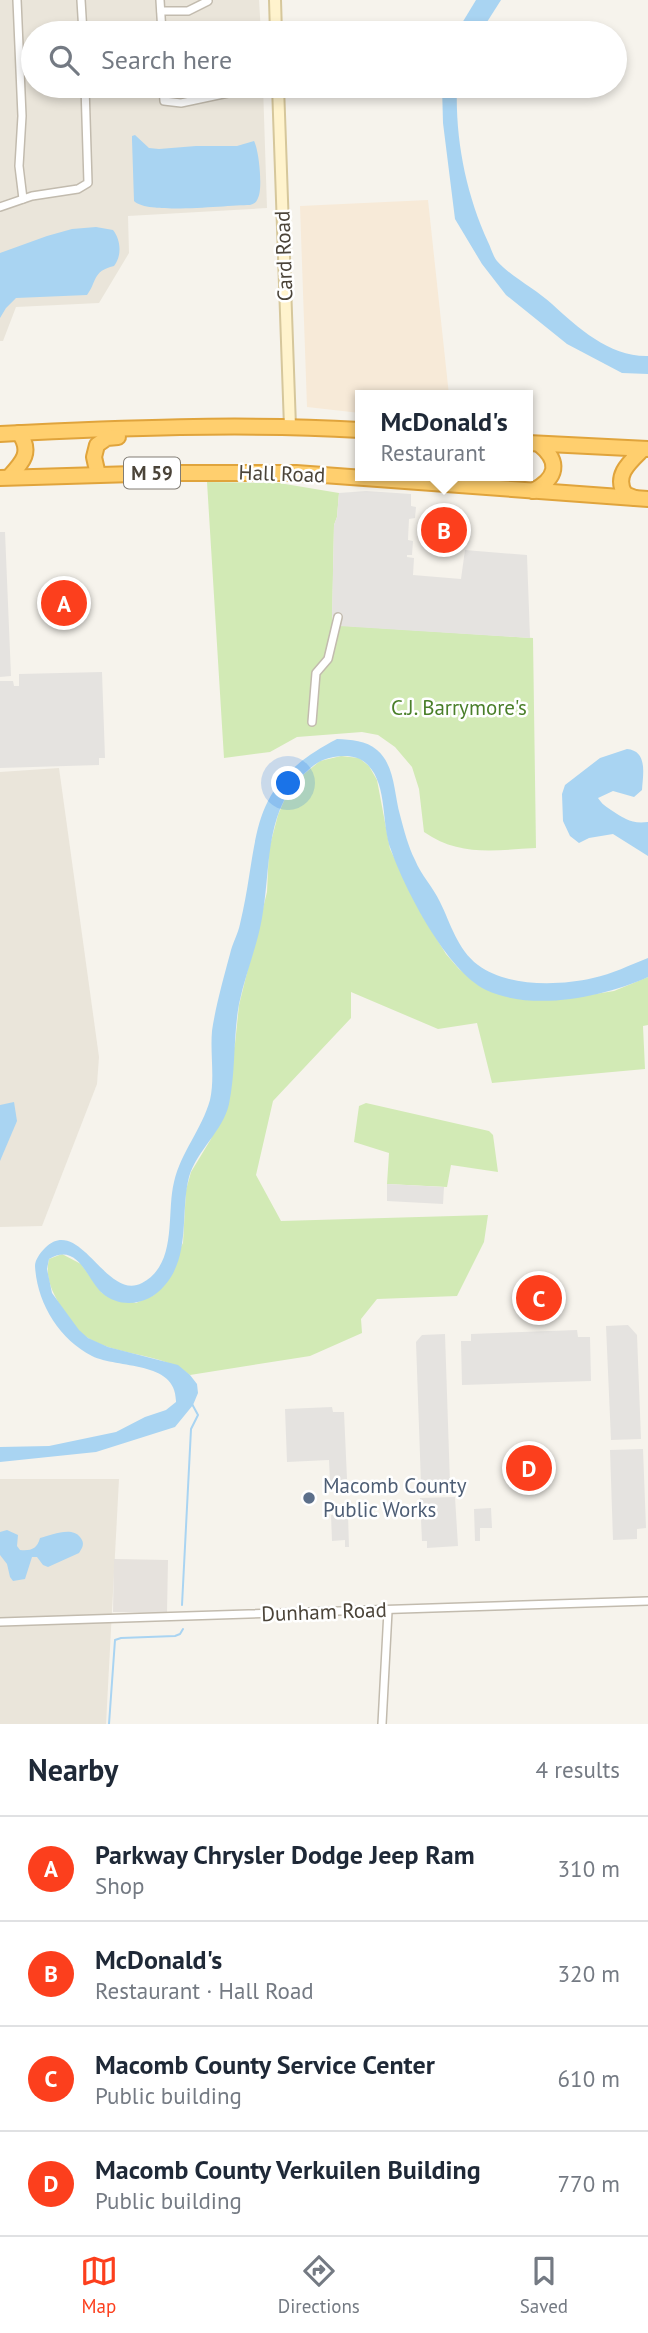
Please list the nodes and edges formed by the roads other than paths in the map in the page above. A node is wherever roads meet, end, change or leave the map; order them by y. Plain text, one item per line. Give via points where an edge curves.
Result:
1 (17, 0) edge
2 (82, 0) edge
3 (160, 0) edge
4 (275, 0) edge
5 (208, 1) edge
6 (161, 11) junction
7 (83, 21) edge
8 (161, 21) edge
9 (276, 21) edge
10 (21, 93) edge
11 (21, 98) edge
12 (85, 98) edge
13 (164, 98) edge
14 (205, 98) edge
15 (278, 98) edge
16 (23, 199) junction
17 (0, 207) edge
18 (290, 427) junction
19 (191, 428) junction
20 (355, 430) edge
21 (19, 433) junction
22 (0, 434) edge
23 (534, 444) edge
24 (646, 449) edge
25 (98, 475) junction
26 (355, 477) edge
27 (4, 478) edge
28 (401, 481) edge
29 (533, 491) junction
30 (643, 499) edge
31 (338, 617) dead end
32 (312, 722) dead end
33 (648, 1601) edge
34 (388, 1611) junction
35 (0, 1622) edge
36 (382, 1724) edge

1 - 10 street
2 - 7 street
3 - 6 street
4 - 9 street
5 - 6 street via 188,11
6 - 8 street
11 - 16 street
12 - 16 street via 88,183
13 - 14 street via 181,103
15 - 18 street, Card Road
16 - 17 street
18 - 19 highway, M 59
18 - 20 highway, M 59
19 - 21 highway, M 59
19 - 25 highway via 175,435 101,441 94,453
21 - 22 highway, M 59
21 - 27 highway via 27,445 24,461
23 - 24 highway
23 - 29 highway via 551,454 553,467 547,481
24 - 30 highway via 627,465 621,481 625,494
25 - 26 highway, Hall Road / M 59 via 296,473
25 - 27 highway, Hall Road / M 59
28 - 29 highway, Hall Road / M 59
29 - 30 highway, Hall Road / M 59
31 - 32 street via 328,659 315,677
33 - 34 street, Dunham Road
34 - 35 street, Dunham Road
34 - 36 street

